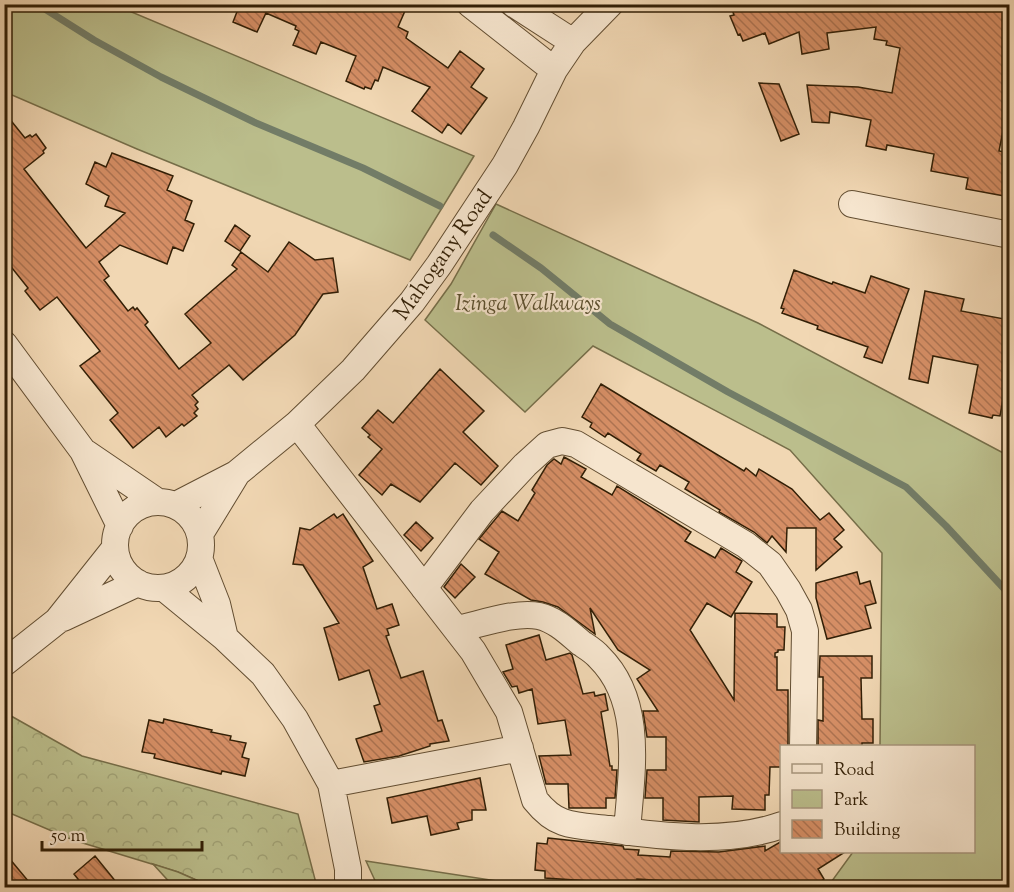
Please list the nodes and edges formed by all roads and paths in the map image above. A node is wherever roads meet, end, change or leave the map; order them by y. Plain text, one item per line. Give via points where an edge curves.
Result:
1 (470, 4) edge
2 (514, 4) edge
3 (610, 4) edge
4 (573, 42) junction
5 (554, 70) junction
6 (852, 204) dead end
7 (1010, 235) edge
8 (4, 344) edge
9 (297, 424) junction
10 (83, 451) junction
11 (236, 474) junction
12 (167, 503) junction
13 (118, 537) junction
14 (200, 546) junction
15 (138, 583) junction
16 (164, 588) junction
17 (424, 588) junction
18 (57, 621) junction
19 (458, 629) junction
20 (225, 638) junction
21 (4, 663) edge
22 (803, 745) edge
23 (520, 748) junction
24 (331, 784) junction
25 (780, 826) edge
26 (627, 832) junction
27 (352, 881) edge

1 - 5 street
2 - 4 street
3 - 4 street, Mahogany Road
4 - 5 street, Mahogany Road
5 - 9 street, Mahogany Road via 505,165 412,302 353,370
6 - 7 street
8 - 10 street
9 - 11 street, Mahogany Road
9 - 17 street
10 - 12 street
10 - 13 street
11 - 12 street, Mahogany Road
11 - 14 street, Mahogany Road
12 - 13 street via 147,502 134,509 123,519
12 - 14 street via 189,513 197,525
13 - 15 street via 119,562
13 - 18 street
14 - 16 street via 197,565 188,576
14 - 20 street
15 - 16 street
15 - 18 street
16 - 20 street
17 - 19 street
17 - 22 street via 482,511 525,465 547,446 562,441 576,444 746,545 770,564 799,610 805,631
18 - 21 street
19 - 23 street via 509,712
19 - 26 street via 518,616 538,616 556,623 600,657 614,676 632,727
20 - 24 street via 263,674 295,719
23 - 24 street
23 - 26 street via 535,800 543,810 565,823
24 - 27 street
25 - 26 street via 764,832 712,837

